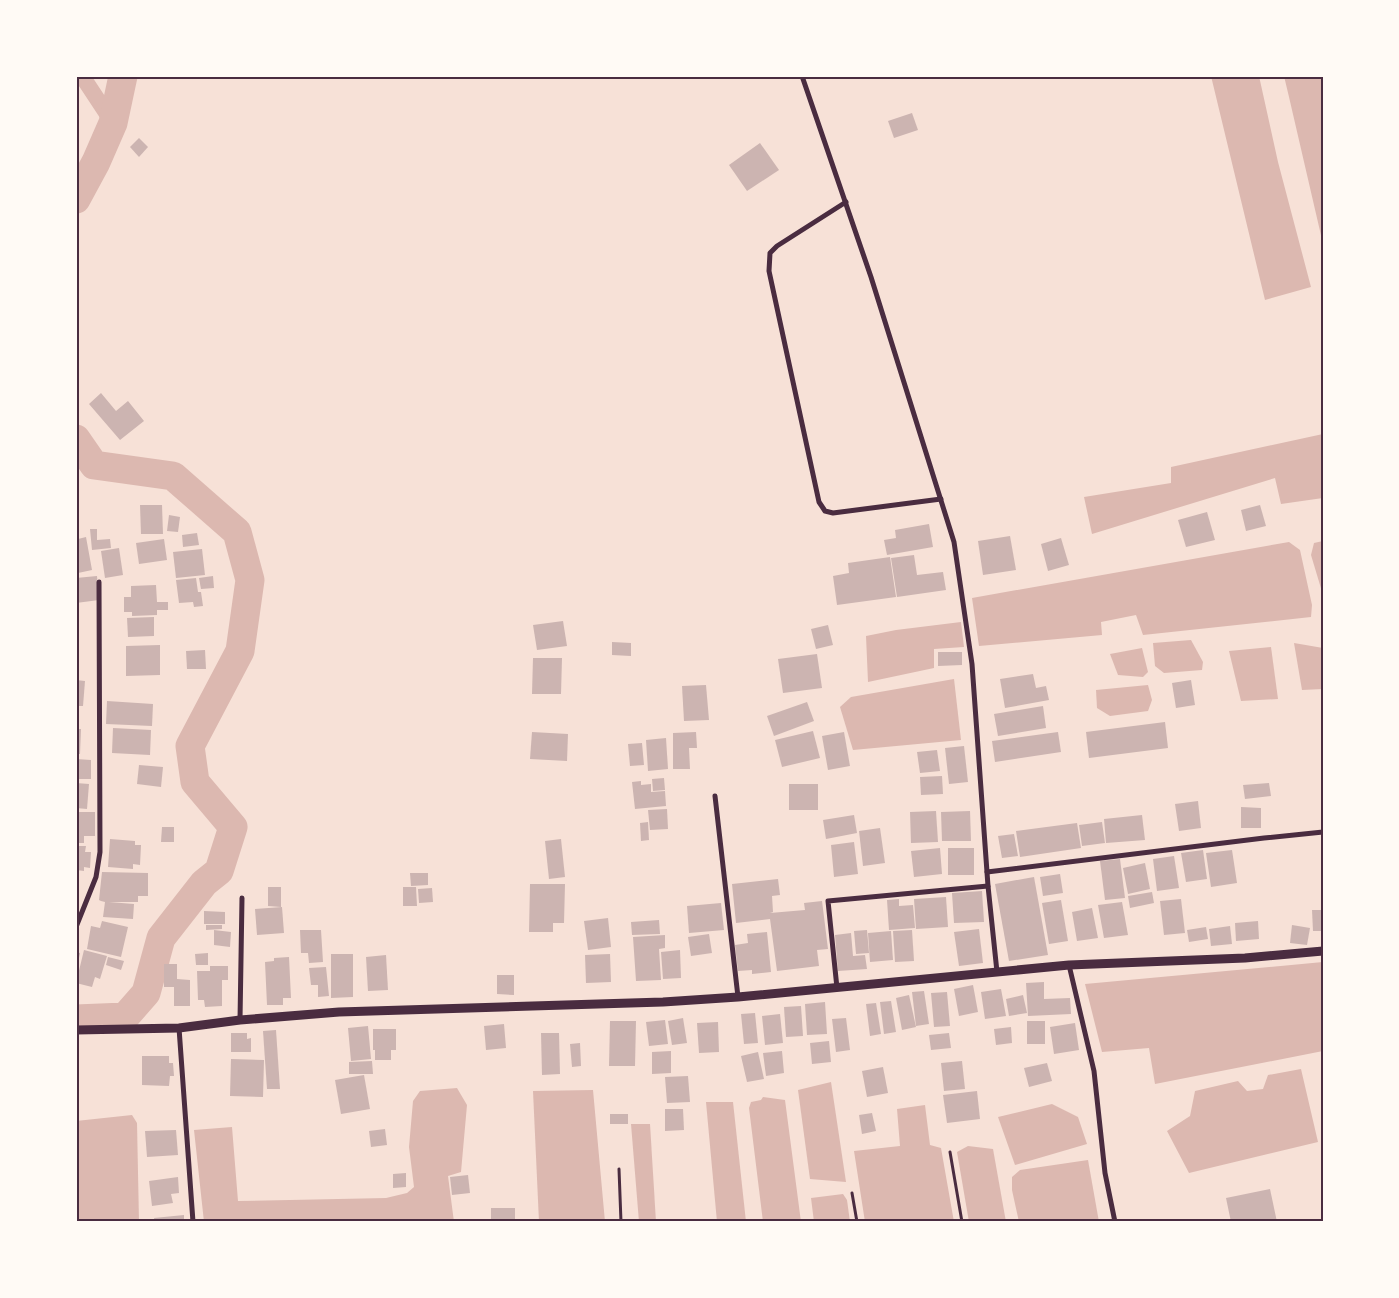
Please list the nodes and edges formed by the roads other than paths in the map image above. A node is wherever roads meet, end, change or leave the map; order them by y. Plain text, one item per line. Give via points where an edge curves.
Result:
1 (802, 76) edge
2 (846, 202) junction
3 (941, 499) junction
4 (100, 582) dead end
5 (715, 796) dead end
6 (1323, 832) edge
7 (987, 872) junction
8 (988, 886) junction
9 (242, 898) dead end
10 (76, 927) edge
11 (1323, 951) edge
12 (1069, 965) junction
13 (997, 972) junction
14 (837, 988) junction
15 (738, 997) junction
16 (240, 1020) junction
17 (179, 1028) junction
18 (76, 1030) edge
19 (193, 1222) edge
20 (1115, 1222) edge

1 - 2 street
2 - 3 street
2 - 3 street via 770,253 769,271 819,502 825,511 833,513
3 - 7 street via 954,542 972,664
4 - 10 street via 100,852 96,877
5 - 15 street
6 - 7 street
7 - 8 street
8 - 13 street
8 - 14 street via 828,901
9 - 16 street
11 - 12 street via 1245,958
12 - 13 street
12 - 20 street via 1094,1071
13 - 14 street
14 - 15 street
15 - 16 street via 653,1003 339,1012
16 - 17 street
17 - 18 street
17 - 19 street

